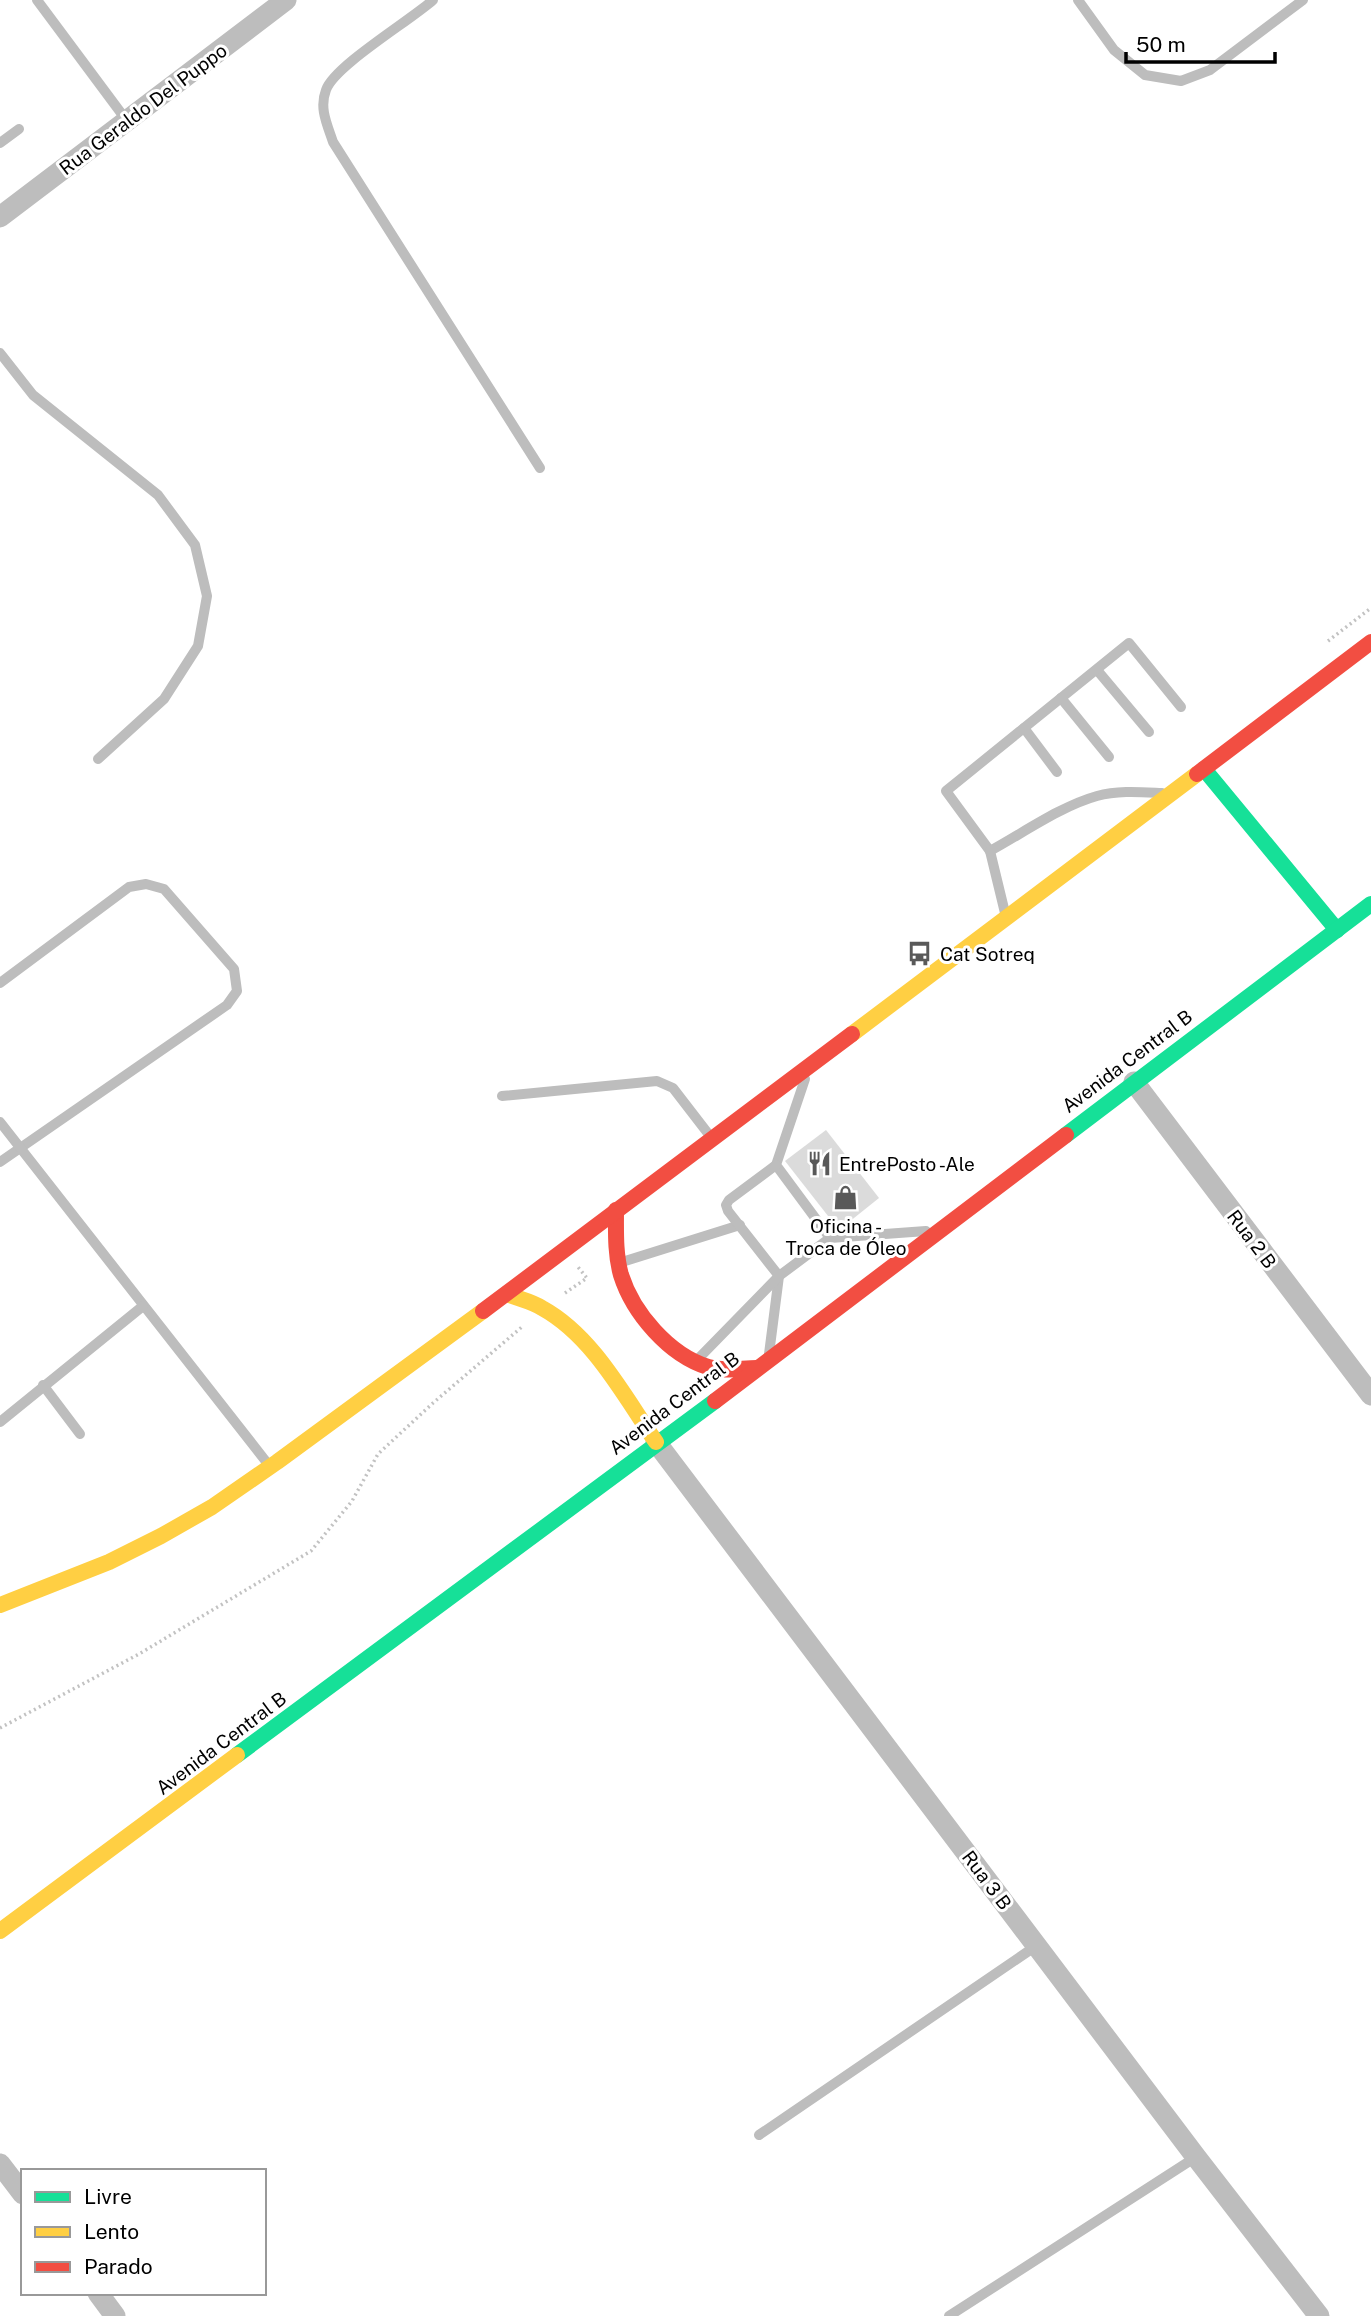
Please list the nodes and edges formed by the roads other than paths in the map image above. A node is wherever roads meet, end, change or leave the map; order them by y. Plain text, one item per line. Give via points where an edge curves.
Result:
1 (37, 0) edge
2 (286, 0) edge
3 (433, 0) edge
4 (1078, 0) edge
5 (1303, 0) edge
6 (127, 121) junction
7 (19, 129) dead end
8 (0, 144) edge
9 (0, 217) edge
10 (0, 353) edge
11 (540, 468) dead end
12 (1371, 642) edge
13 (1097, 670) junction
14 (1061, 698) junction
15 (1181, 707) dead end
16 (1024, 728) junction
17 (1149, 732) dead end
18 (1109, 757) dead end
19 (98, 759) dead end
20 (1204, 769) junction
21 (1057, 772) dead end
22 (1172, 793) junction
23 (990, 851) junction
24 (1371, 904) edge
25 (1007, 918) junction
26 (1338, 930) junction
27 (0, 983) edge
28 (810, 1066) junction
29 (1133, 1082) junction
30 (502, 1096) dead end
31 (0, 1122) edge
32 (712, 1138) junction
33 (20, 1148) junction
34 (0, 1162) edge
35 (776, 1165) junction
36 (616, 1210) junction
37 (740, 1225) junction
38 (939, 1230) junction
39 (830, 1238) junction
40 (618, 1263) junction
41 (779, 1276) junction
42 (507, 1294) junction
43 (143, 1306) junction
44 (695, 1362) junction
45 (762, 1364) junction
46 (43, 1385) junction
47 (1371, 1395) edge
48 (0, 1422) edge
49 (80, 1434) dead end
50 (656, 1442) junction
51 (270, 1466) junction
52 (0, 1605) edge
53 (0, 1931) edge
54 (1036, 1946) junction
55 (759, 2135) dead end
56 (1196, 2157) junction
57 (0, 2164) edge
58 (21, 2191) edge
59 (99, 2295) edge
60 (115, 2316) edge
61 (949, 2316) edge
62 (1320, 2316) edge

1 - 6 lane
2 - 6 street, Rua Geraldo Del Puppo
3 - 11 lane via 340,71 326,89 322,113 333,142
4 - 5 lane via 1114,50 1145,75 1181,81 1210,70
6 - 9 street, Rua Geraldo Del Puppo
7 - 8 lane
10 - 19 lane via 33,395 158,495 195,545 207,596 198,646 164,699
12 - 20 main road
13 - 14 lane
13 - 15 lane via 1129,643
13 - 17 lane
14 - 16 lane
14 - 18 lane
16 - 21 lane
16 - 23 lane via 946,791
20 - 22 main road
20 - 26 main road
22 - 23 lane via 1098,795
22 - 25 main road
23 - 25 lane
24 - 26 main road, Avenida Central B
25 - 28 main road
26 - 29 main road, Avenida Central B
27 - 33 lane via 129,887 146,884 164,889 234,969 236,980 237,990 227,1005
28 - 32 main road
28 - 35 lane
29 - 38 main road, Avenida Central B
29 - 47 street, Rua 2 B
30 - 32 lane via 657,1081 673,1088
31 - 33 lane
32 - 36 main road
33 - 34 lane
33 - 43 lane
35 - 37 lane via 726,1205
35 - 39 lane
36 - 40 main road
36 - 42 main road
37 - 40 lane
37 - 41 lane
38 - 39 lane
38 - 45 main road, Avenida Central B
39 - 41 lane
40 - 44 main road via 634,1302 677,1352
41 - 44 lane
41 - 45 lane
42 - 50 main road via 544,1308 571,1329
42 - 51 main road
43 - 46 lane
43 - 51 lane
44 - 45 main road via 709,1368
45 - 50 main road, Avenida Central B
46 - 48 lane
46 - 49 lane
50 - 53 main road, Avenida Central B
50 - 54 street, Rua 3 B
51 - 52 main road via 162,1536
54 - 55 lane
54 - 56 street, Rua 3 B
56 - 61 lane
56 - 62 street, Rua 3 B
57 - 58 street
59 - 60 street

